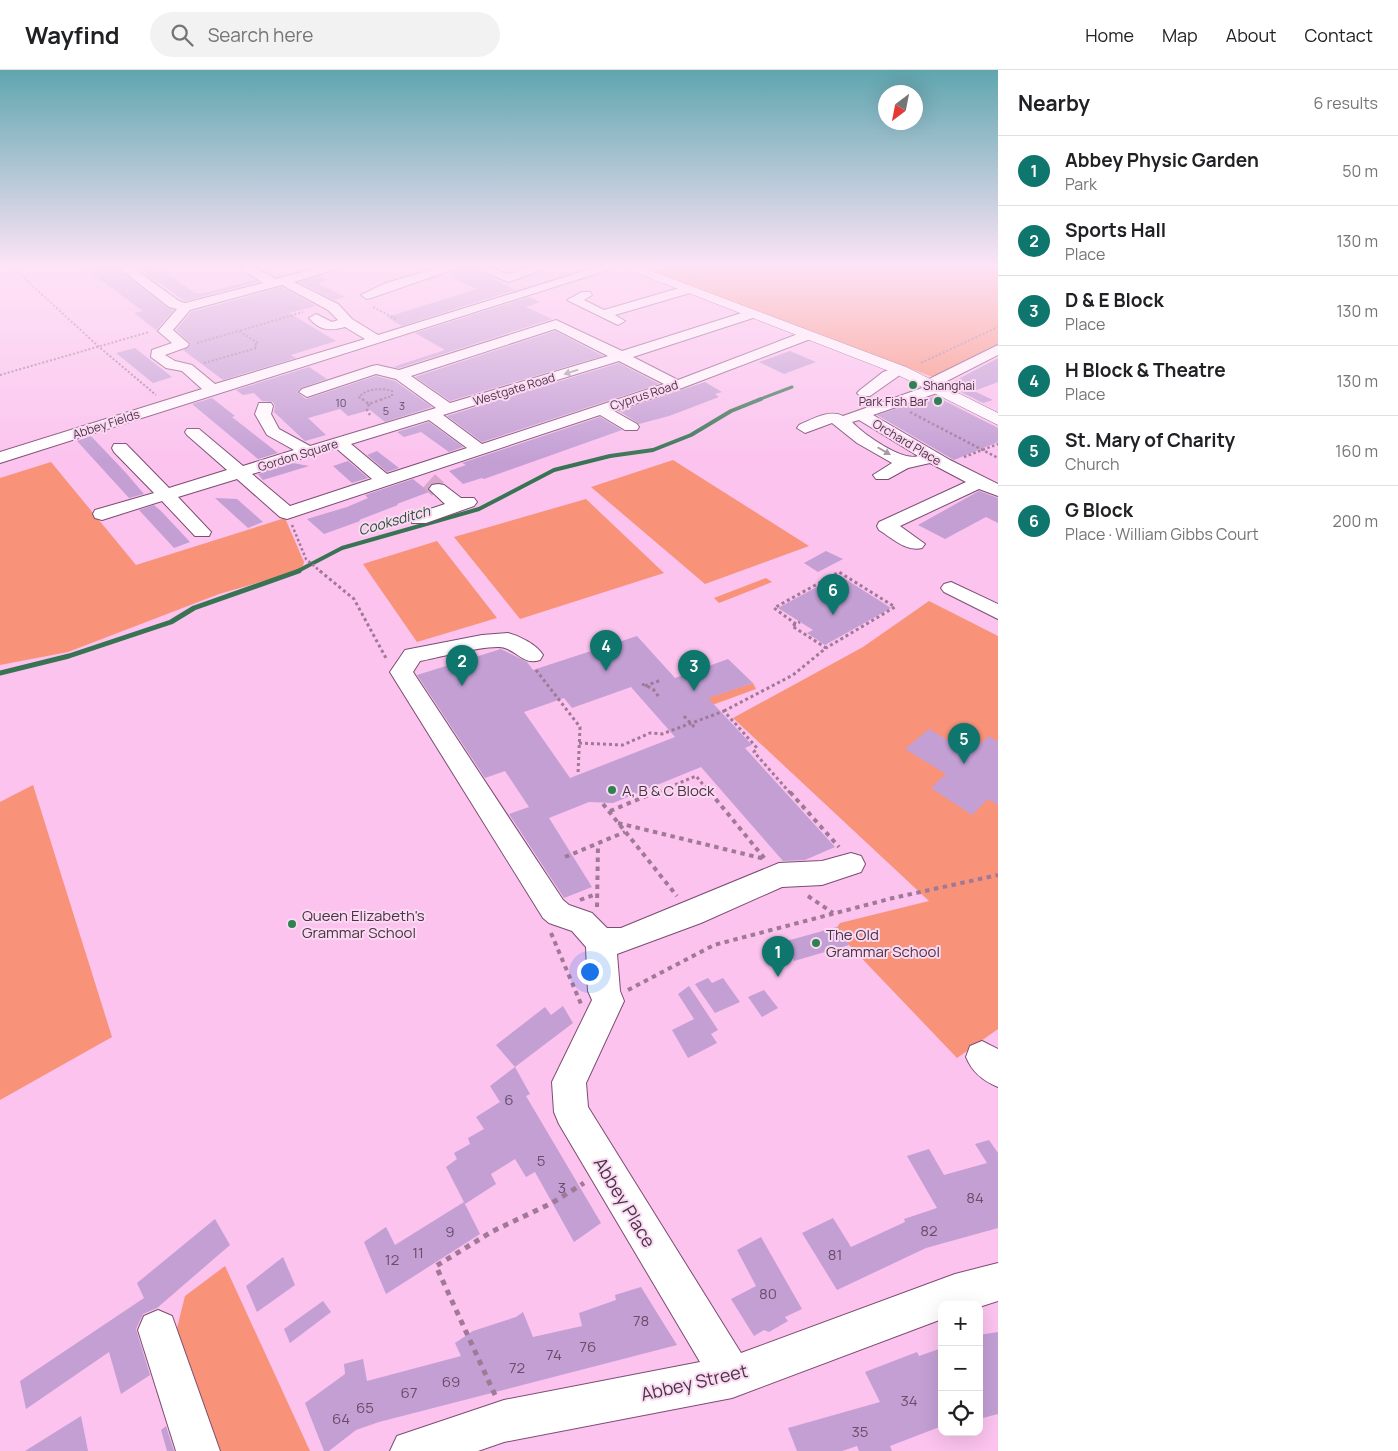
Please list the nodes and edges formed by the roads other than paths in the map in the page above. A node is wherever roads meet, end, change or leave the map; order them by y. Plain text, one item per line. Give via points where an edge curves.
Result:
1 (166, 331) edge
2 (363, 331) edge
3 (408, 331) edge
4 (534, 331) edge
5 (571, 331) edge
6 (697, 331) edge
7 (798, 331) edge
8 (808, 335) junction
9 (378, 340) junction
10 (998, 349) edge
11 (622, 356) junction
12 (902, 371) junction
13 (394, 378) junction
14 (677, 384) junction
15 (934, 386) junction
16 (212, 390) junction
17 (307, 392) dead end
18 (865, 393) dead end
19 (448, 409) junction
20 (600, 409) junction
21 (259, 412) dead end
22 (432, 414) junction
23 (861, 414) junction
24 (998, 420) edge
25 (846, 422) junction
26 (631, 427) dead end
27 (805, 428) dead end
28 (193, 432) dead end
29 (342, 436) junction
30 (120, 448) dead end
31 (478, 449) junction
32 (309, 452) junction
33 (0, 458) edge
34 (938, 460) junction
35 (906, 462) junction
36 (239, 472) junction
37 (882, 475) dead end
38 (428, 480) junction
39 (384, 481) junction
40 (975, 484) junction
41 (998, 491) edge
42 (164, 495) junction
43 (998, 500) edge
44 (102, 514) dead end
45 (418, 519) dead end
46 (202, 532) dead end
47 (915, 544) dead end
48 (951, 588) dead end
49 (998, 612) edge
50 (524, 649) road end
51 (841, 858) road end
52 (601, 942) junction
53 (998, 1282) edge
54 (158, 1330) dead end
55 (732, 1376) junction
56 (198, 1451) edge
57 (412, 1451) edge

1 - 16 street via 182,344 165,348 157,353 158,357 171,365 193,366
2 - 9 street
3 - 9 street, Abbey Fields
4 - 13 street
5 - 11 street
6 - 11 street, Westgate Road
7 - 8 main road
8 - 12 main road
8 - 14 street, Cyprus Road
9 - 16 street, Abbey Fields
10 - 15 street, Orchard Place
11 - 14 street
11 -> 19 street, Westgate Road
12 - 15 main road
12 - 18 street via 888,375
13 - 17 street via 377,369
13 - 19 street
14 - 20 street, Cyprus Road
15 - 23 street, Orchard Place
15 - 24 main road
16 - 33 street, Abbey Fields
19 - 22 street, Gordon Square
20 - 26 street
20 - 31 street, Cyprus Road
21 - 32 street via 273,432
22 - 29 street, Gordon Square via 374,416
22 - 31 street
23 - 25 street
23 - 34 street, Orchard Place
25 - 27 street via 833,417
25 -> 35 street via 847,428 858,436
28 - 36 street
29 - 32 street, Gordon Square
29 - 39 street
30 - 42 street
31 - 38 street
32 - 36 street, Gordon Square
34 - 35 street
34 - 40 street, Orchard Place
35 - 37 street
36 - 39 street via 287,513
36 - 42 street, Gordon Square
38 - 39 street
38 - 45 street via 463,503
40 - 41 street, Orchard Place
40 - 43 street
40 - 47 street via 886,526
42 - 44 street, Gordon Square
42 - 46 street
48 - 49 street
50 - 52 street via 508,640 482,642 413,655 401,672 533,879 559,914 582,922
51 - 52 street via 822,873 772,867 691,914 621,941
52 - 55 street, Abbey Place via 602,1010 569,1082 570,1112
53 - 55 street, Abbey Street via 955,1294
54 - 56 street
55 - 57 street, Abbey Street via 504,1421

